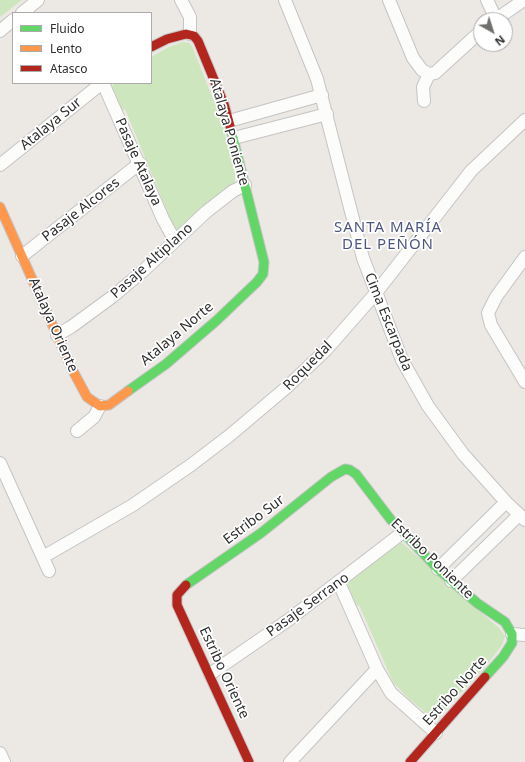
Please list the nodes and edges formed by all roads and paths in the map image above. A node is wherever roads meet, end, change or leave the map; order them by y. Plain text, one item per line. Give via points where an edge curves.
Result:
1 (38, 0) edge
2 (181, 0) edge
3 (285, 0) edge
4 (389, 0) edge
5 (487, 0) edge
6 (524, 0) edge
7 (23, 12) edge
8 (492, 12) edge
9 (507, 12) edge
10 (12, 21) edge
11 (0, 31) edge
12 (190, 34) junction
13 (473, 39) edge
14 (152, 47) edge
15 (429, 74) junction
16 (102, 84) edge
17 (103, 84) edge
18 (322, 95) junction
19 (424, 101) dead end
20 (328, 114) junction
21 (525, 120) edge
22 (229, 121) junction
23 (234, 138) junction
24 (140, 163) junction
25 (0, 165) edge
26 (245, 185) junction
27 (0, 207) edge
28 (176, 240) junction
29 (22, 256) junction
30 (525, 257) edge
31 (264, 271) joint
32 (375, 294) junction
33 (57, 335) junction
34 (525, 382) edge
35 (100, 406) junction
36 (78, 431) dead end
37 (0, 463) edge
38 (348, 469) joint
39 (506, 502) junction
40 (522, 517) edge
41 (402, 532) junction
42 (43, 557) junction
43 (438, 569) junction
44 (49, 571) dead end
45 (451, 581) junction
46 (339, 583) junction
47 (177, 595) joint
48 (512, 634) junction
49 (525, 635) edge
50 (377, 669) junction
51 (210, 674) junction
52 (436, 733) junction
53 (0, 753) edge
54 (4, 762) edge
55 (249, 762) edge
56 (290, 762) edge
57 (410, 762) edge

1 - 7 street
2 - 12 street via 192,22
3 - 18 street, Cima Escarpada
4 - 15 street via 413,58 422,70
5 - 8 street
6 - 9 street
10 - 11 street
12 - 14 street via 175,36
12 - 22 street, Atalaya Poniente via 198,41
13 - 15 street via 437,71
15 - 19 street via 424,87
16 - 25 street, Atalaya Sur
17 - 24 street, Pasaje Atalaya
18 - 20 street, Cima Escarpada
18 - 22 street
20 - 23 street
20 - 32 street, Cima Escarpada via 353,224
21 - 32 street, Roquedal via 471,171
22 - 23 street, Atalaya Poniente
23 - 26 street, Atalaya Poniente
24 - 28 street, Pasaje Atalaya via 167,227
24 - 29 street, Pasaje Alcores
26 - 28 street, Pasaje Altiplano via 219,201
26 - 31 street, Atalaya Poniente
27 - 29 street, Atalaya Oriente
28 - 33 street, Pasaje Altiplano via 112,297
29 - 33 street, Atalaya Oriente
30 - 34 street via 496,297 488,313 491,326
31 - 35 street, Atalaya Norte via 257,282 183,350 117,400 109,405
32 - 39 street, Cima Escarpada via 402,360 419,393 463,454
32 - 42 street, Roquedal via 326,350 229,436 132,505
33 - 35 street, Atalaya Oriente via 83,391 90,400
35 - 36 street via 94,417
37 - 42 street
38 - 41 street, Estribo Poniente via 356,474
38 - 47 street, Estribo Sur via 337,472 261,533 184,586
39 - 40 street, Cima Escarpada
39 - 43 street
40 - 45 street
41 - 43 street, Estribo Poniente
41 - 46 street, Pasaje Serrano
42 - 44 street
43 - 45 street, Estribo Poniente
45 - 48 street, Estribo Poniente via 504,622
46 - 50 street
46 - 51 street, Pasaje Serrano
47 - 51 street, Estribo Oriente via 177,604
48 - 49 street
48 - 52 street, Estribo Norte via 512,643 503,657
50 - 52 street via 395,698
50 - 56 street
51 - 55 street, Estribo Oriente
52 - 57 street, Estribo Norte
53 - 54 street

